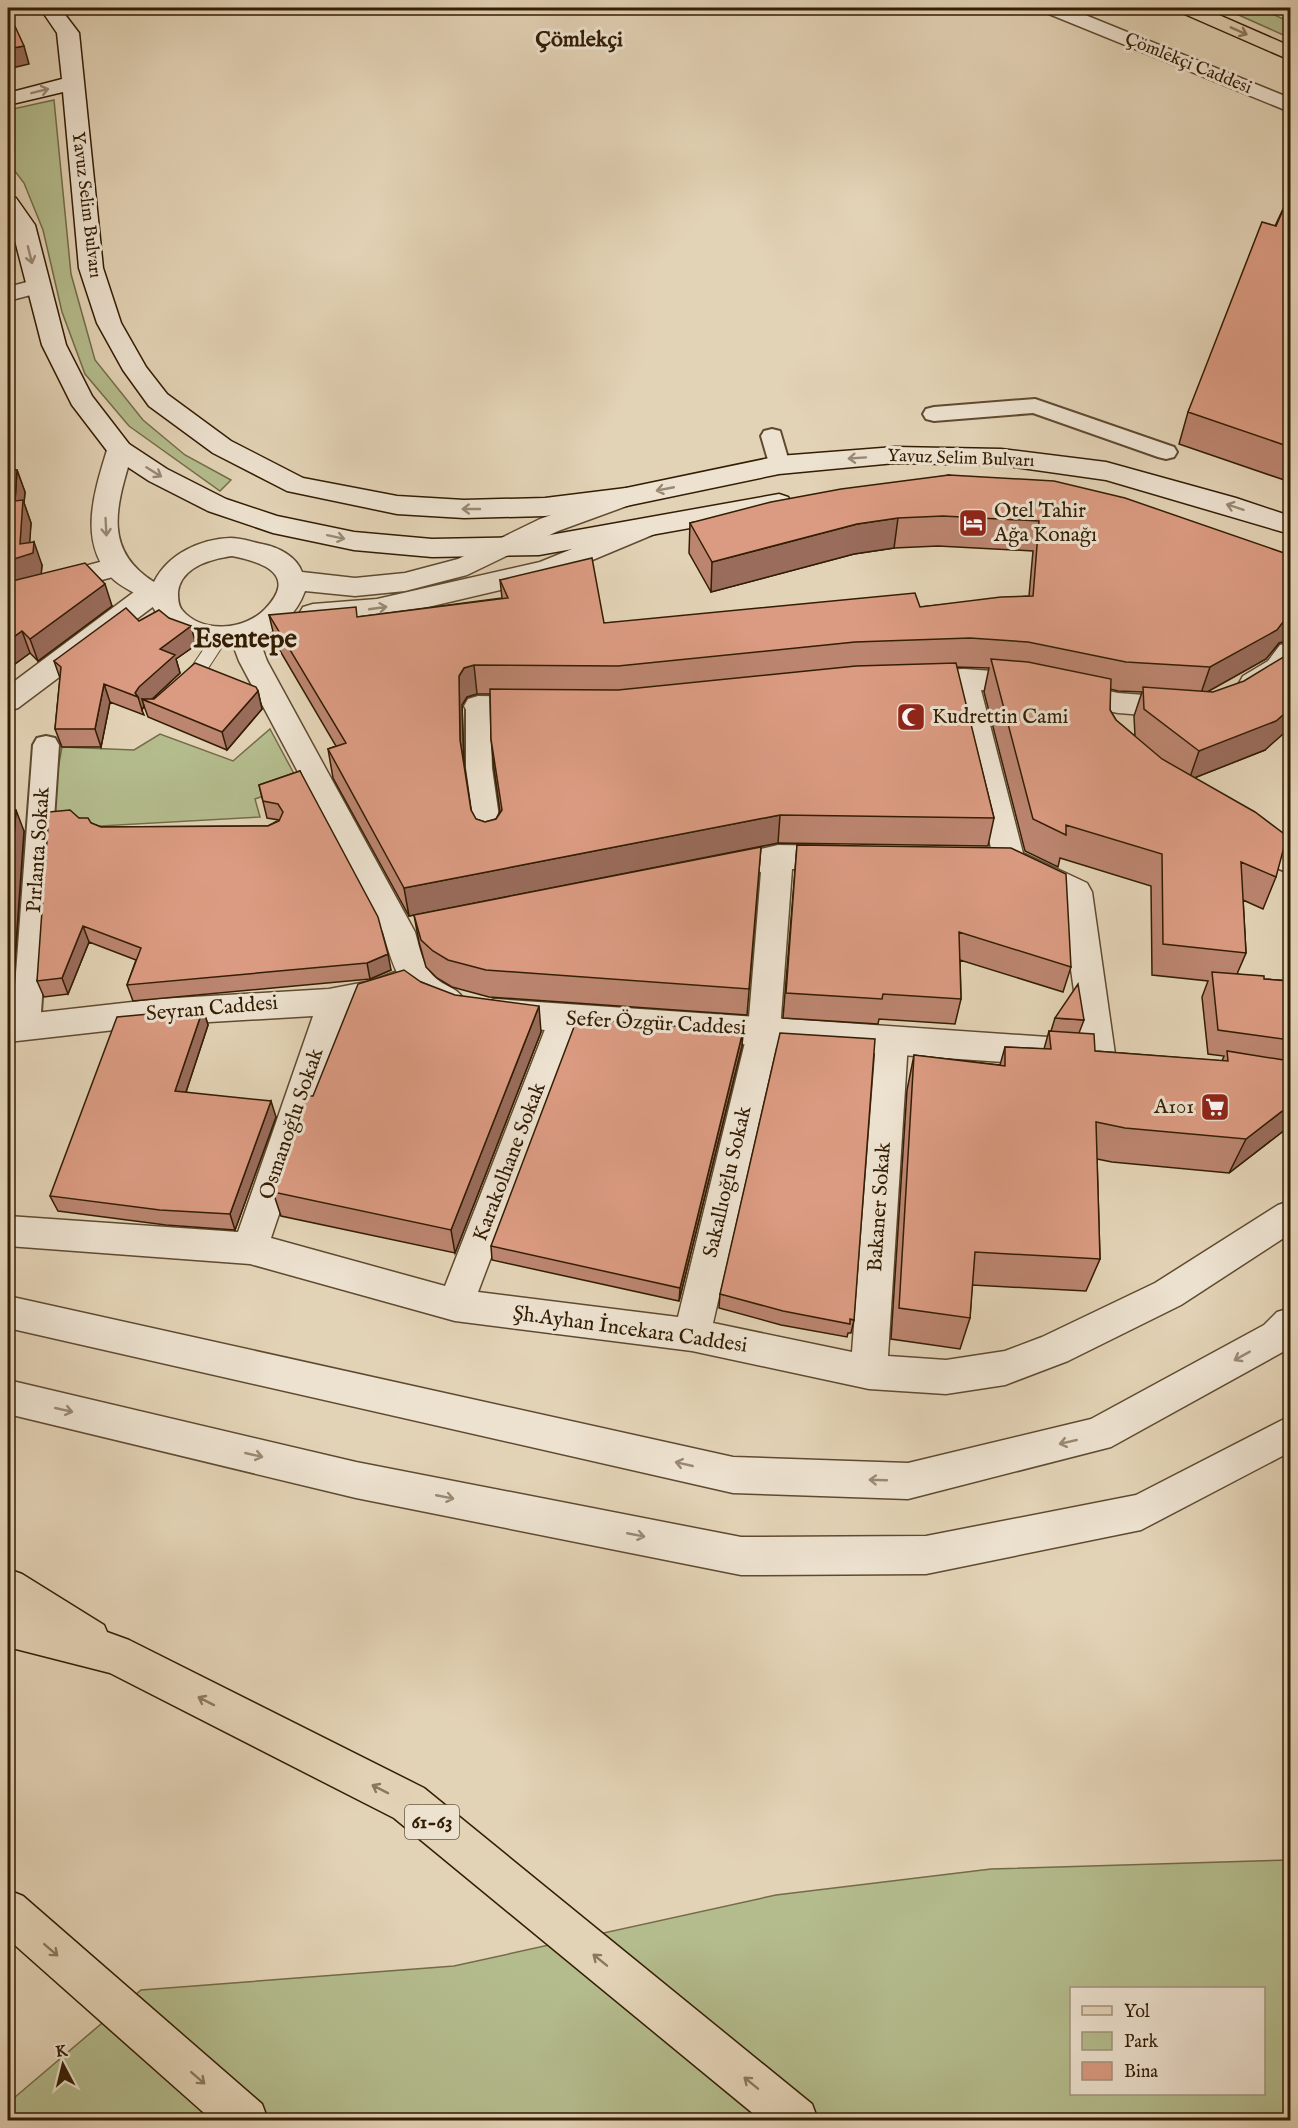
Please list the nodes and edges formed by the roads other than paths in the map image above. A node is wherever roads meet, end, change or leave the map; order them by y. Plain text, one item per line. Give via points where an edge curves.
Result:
1 (50, 8) edge
2 (61, 8) edge
3 (1051, 8) edge
4 (1187, 8) edge
5 (68, 33) junction
6 (1290, 54) edge
7 (71, 83) junction
8 (8, 99) edge
9 (1290, 106) edge
10 (8, 202) edge
11 (38, 286) junction
12 (8, 294) edge
13 (934, 414) dead end
14 (772, 436) dead end
15 (120, 450) junction
16 (1166, 452) dead end
17 (779, 465) junction
18 (626, 497) junction
19 (801, 499) edge
20 (1290, 525) edge
21 (648, 527) junction
22 (504, 547) junction
23 (118, 567) junction
24 (293, 580) junction
25 (8, 596) edge
26 (157, 596) junction
27 (278, 616) junction
28 (232, 635) junction
29 (1290, 652) edge
30 (964, 679) junction
31 (885, 681) edge
32 (168, 697) edge
33 (8, 701) edge
34 (1118, 703) junction
35 (478, 706) joint
36 (561, 707) edge
37 (1118, 733) edge
38 (46, 745) dead end
39 (1226, 818) edge
40 (489, 838) edge
41 (778, 857) junction
42 (870, 858) edge
43 (974, 860) edge
44 (1009, 860) junction
45 (1290, 861) edge
46 (686, 875) edge
47 (412, 976) junction
48 (335, 1000) junction
49 (565, 1019) junction
50 (17, 1028) edge
51 (764, 1030) junction
52 (892, 1042) junction
53 (1099, 1054) junction
54 (1133, 1059) edge
55 (1290, 1216) edge
56 (8, 1231) edge
57 (250, 1248) junction
58 (455, 1305) junction
59 (8, 1312) edge
60 (1290, 1324) edge
61 (692, 1335) junction
62 (869, 1372) junction
63 (8, 1397) edge
64 (1290, 1433) edge
65 (8, 1588) edge
66 (8, 1628) edge
67 (115, 1654) junction
68 (8, 1911) edge
69 (246, 2121) edge
70 (796, 2121) edge

1 - 5 street
2 - 5 street, Yavuz Selim Bulvarı
3 - 9 street, Çömlekçi Caddesi
4 -> 6 main road
5 - 7 street, Yavuz Selim Bulvarı
8 -> 7 street
18 -> 7 street, Yavuz Selim Bulvarı via 545,507 464,509 397,504 296,485 222,447 158,400 135,370 109,323 91,268
10 -> 11 street, Yavuz Selim Bulvarı via 23,225
11 - 12 street
11 - 15 street, Yavuz Selim Bulvarı via 54,345 75,388
13 - 16 street via 1035,406
14 - 17 street
15 -> 22 street, Yavuz Selim Bulvarı via 158,475 217,505 273,525 354,541 432,548
15 -> 23 street via 105,506 107,546
17 -> 18 street, Yavuz Selim Bulvarı
20 -> 17 street, Yavuz Selim Bulvarı via 1106,471 1000,457 895,455
18 - 22 street, Yavuz Selim Bulvarı via 549,525
19 - 21 street, Yavuz Selim Bulvarı
21 - 22 street, Yavuz Selim Bulvarı via 539,546
27 -> 21 street, Yavuz Selim Bulvarı via 377,609 434,598 547,570
22 - 24 street, Yavuz Selim Bulvarı via 467,566 405,582 355,587
23 - 25 street
23 - 26 street
24 - 26 street via 285,565 272,555 253,549 221,549 190,558 174,570
24 - 27 street via 292,594
26 - 28 street via 168,615 181,626 200,634
26 - 33 street
27 - 28 street, Yavuz Selim Bulvarı via 265,625
28 - 32 lane
28 - 47 street via 253,662 410,930
29 - 34 street via 1278,668 1203,708
30 - 31 street
30 - 34 street via 1021,683
30 - 44 street
34 - 37 street
35 - 36 street
35 - 40 street via 478,768
38 - 50 street, Pırlanta Sokak
39 - 45 street
41 - 42 street
41 - 46 street
41 - 51 street, Sakallıoğlu Sokak
43 - 44 street
44 - 53 street via 1076,892
47 - 48 street, Seyran Caddesi via 375,995
47 - 49 street, Sefer Özgür Caddesi via 432,994 482,1011
48 - 50 street, Seyran Caddesi via 207,1008
48 - 57 street, Osmanoğlu Sokak
49 - 51 street, Sefer Özgür Caddesi
49 - 58 street, Karakolhane Sokak
51 - 52 street, Sefer Özgür Caddesi
51 - 61 street, Sakallıoğlu Sokak
52 - 53 street, Sefer Özgür Caddesi
52 - 62 street, Bakaner Sokak
53 - 54 street, Sefer Özgür Caddesi
55 - 62 street, Şh.Ayhan İncekara Caddesi via 1168,1294 1035,1357 1005,1368 946,1377
56 - 57 street, Şh.Ayhan İncekara Caddesi
57 - 58 street, Şh.Ayhan İncekara Caddesi
58 - 61 street, Şh.Ayhan İncekara Caddesi
60 -> 59 street via 1277,1337 1098,1436 909,1480 733,1475
61 - 62 street, Şh.Ayhan İncekara Caddesi
63 -> 64 street via 356,1480 741,1556 926,1555 1141,1512
65 - 67 main road, 61-63
66 - 67 main road, 61-63
70 -> 67 main road, 61-63 via 409,1803
68 -> 69 main road

